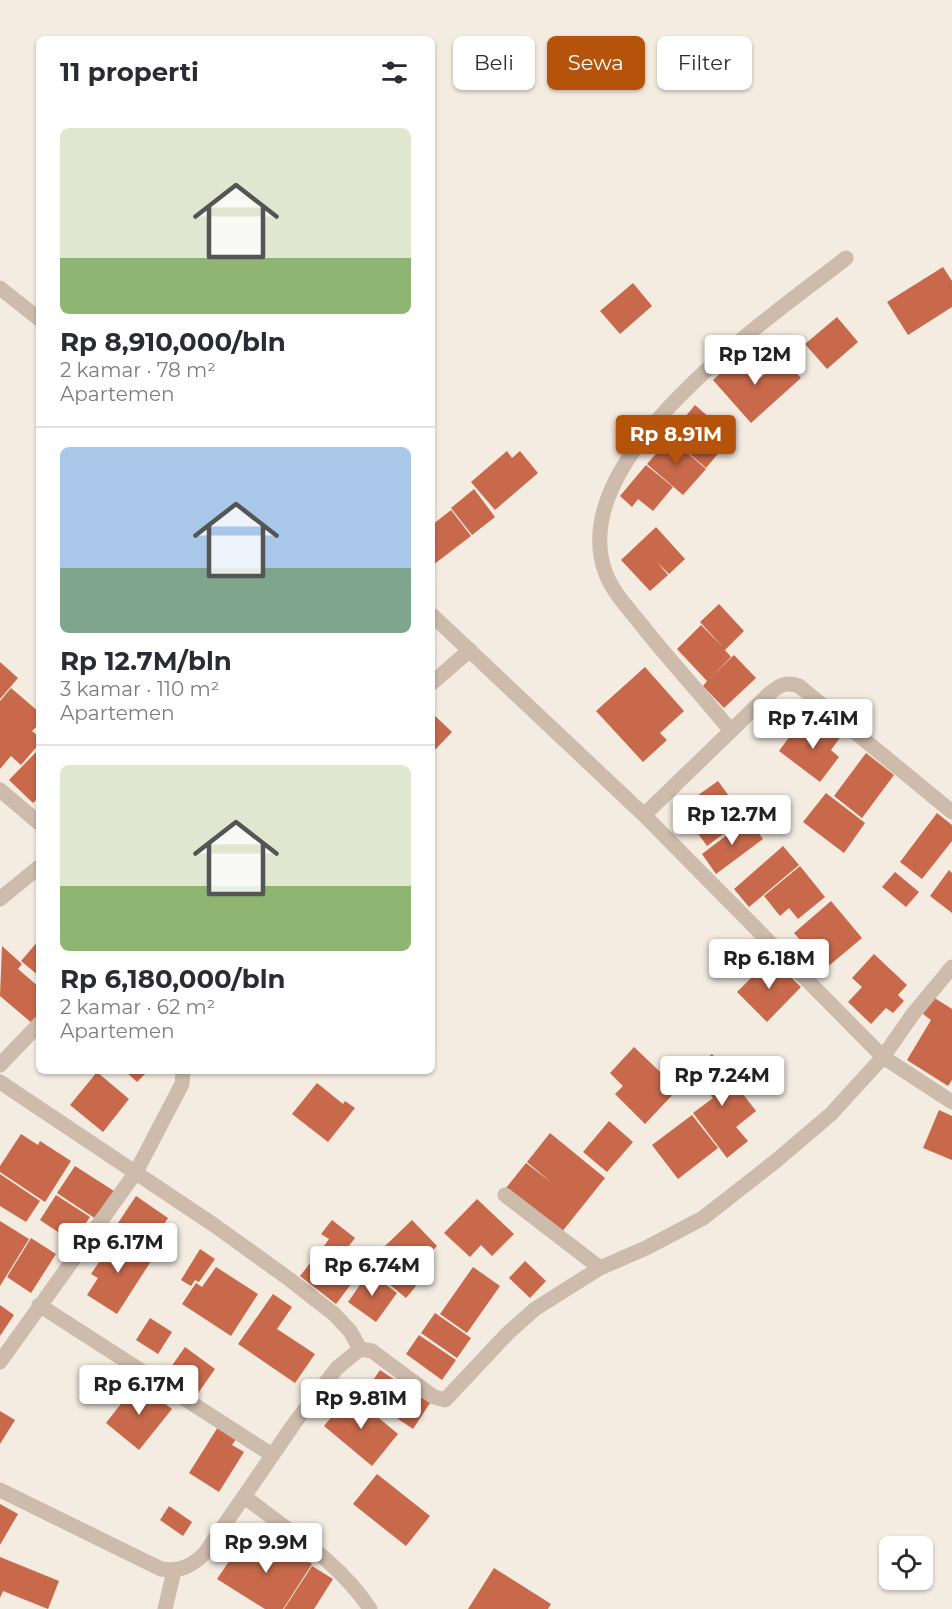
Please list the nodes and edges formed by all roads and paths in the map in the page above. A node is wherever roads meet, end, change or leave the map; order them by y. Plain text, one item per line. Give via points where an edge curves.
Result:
1 (846, 258) dead end
2 (0, 288) edge
3 (36, 317) edge
4 (435, 618) edge
5 (470, 650) junction
6 (435, 680) edge
7 (731, 731) junction
8 (0, 790) edge
9 (952, 812) edge
10 (644, 815) junction
11 (36, 820) edge
12 (36, 869) edge
13 (0, 899) edge
14 (952, 967) edge
15 (36, 1027) edge
16 (883, 1057) junction
17 (0, 1065) edge
18 (183, 1074) edge
19 (0, 1082) edge
20 (952, 1102) edge
21 (136, 1172) junction
22 (505, 1195) dead end
23 (600, 1268) junction
24 (39, 1305) junction
25 (360, 1349) junction
26 (0, 1362) edge
27 (272, 1455) junction
28 (0, 1490) edge
29 (245, 1497) junction
30 (174, 1571) junction
31 (165, 1609) edge
32 (370, 1609) edge

1 - 7 street via 722,358 658,419 627,459 606,502 600,552 607,575 621,600
2 - 3 street
4 - 5 street
5 - 6 street
5 - 10 street
7 - 9 street via 777,687 792,683
7 - 10 street
8 - 11 street
10 - 16 street
12 - 13 street
14 - 16 street
15 - 17 street
16 - 20 street
16 - 23 street via 831,1113 711,1212 673,1235
18 - 21 street via 182,1084
19 - 21 street
21 - 24 street
21 - 25 street via 334,1314
22 - 23 street
23 - 25 street via 536,1309 445,1400 434,1397 372,1351
24 - 26 street
24 - 27 street
25 - 27 street via 337,1368
27 - 29 street
28 - 30 street via 161,1569
29 - 30 street via 200,1557
29 - 32 street via 337,1570
30 - 31 street

